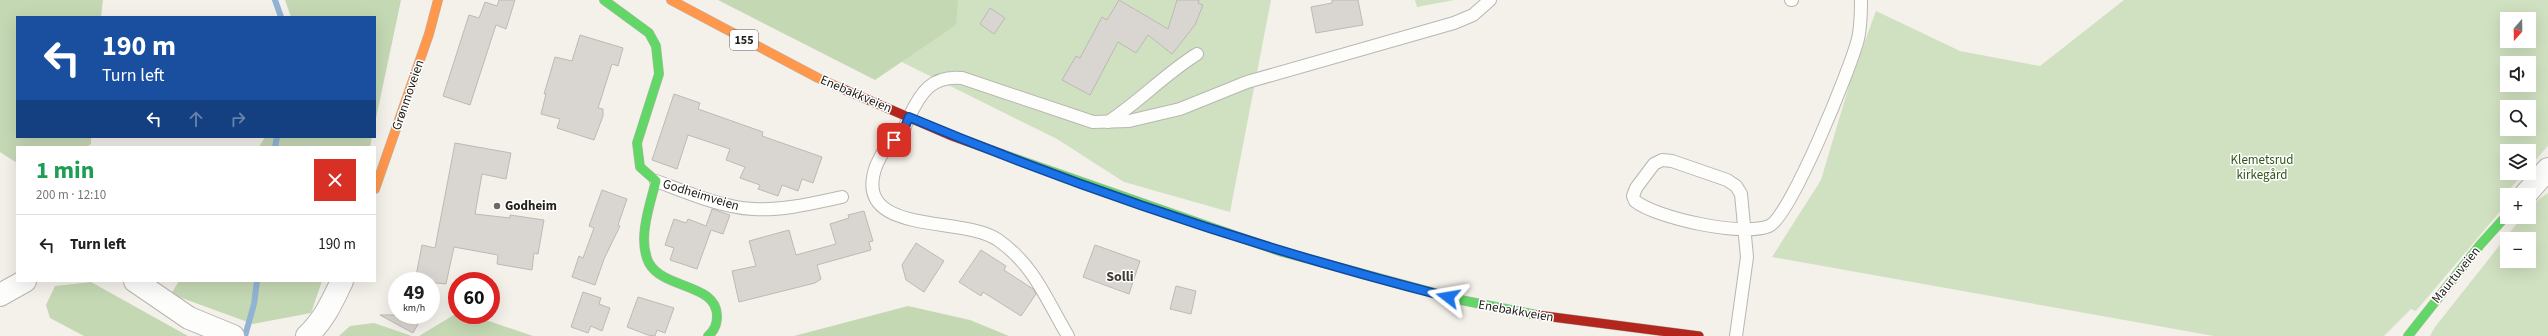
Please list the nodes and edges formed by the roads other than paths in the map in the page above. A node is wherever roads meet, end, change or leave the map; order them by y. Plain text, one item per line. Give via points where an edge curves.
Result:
1 (438, 0) edge
2 (604, 0) edge
3 (670, 0) edge
4 (1490, 0) edge
5 (1861, 0) edge
6 (1197, 54) dead end
7 (909, 117) junction
8 (1107, 122) junction
9 (2548, 170) edge
10 (656, 181) junction
11 (376, 186) edge
12 (2531, 188) edge
13 (842, 197) dead end
14 (2500, 223) edge
15 (1745, 231) junction
16 (23, 282) edge
17 (136, 282) edge
18 (342, 282) edge
19 (0, 294) edge
20 (233, 336) edge
21 (307, 336) edge
22 (708, 336) edge
23 (1068, 336) edge
24 (1699, 336) edge
25 (1736, 336) edge
26 (2408, 336) edge

1 - 11 main road, Grønmoveien via 429,34
2 - 10 main road, Godheimveien via 648,33 656,46 659,74 637,143 640,167
3 - 7 main road, Enebakkveien / 155 via 818,78
4 - 8 lane via 1473,14 1441,27 1247,82 1180,109 1129,122
5 - 15 lane via 1858,38 1852,62 1790,201 1770,226
6 - 8 lane via 1171,70 1127,110
7 - 8 lane via 924,90 947,77 981,84 1077,118
7 - 23 lane via 902,134 887,146 876,167 874,198 888,213 918,222 983,231 998,239 1024,261 1034,274
7 - 24 main road, Enebakkveien / 155 via 1002,155 1319,263 1461,300 1555,318
9 - 12 street
10 - 13 lane, Godheimveien via 697,196 754,210 808,205
10 - 22 main road, Godheimveien via 647,226 648,261 666,279 712,300 718,308 718,316 715,329
14 - 26 main road, Maurtuveien via 2480,244
15 - 15 lane via 1741,194 1736,186 1727,180 1672,161 1662,160 1654,164 1633,196 1635,201 1648,210 1710,226
15 - 25 lane via 1747,257
16 - 19 street
17 - 20 street via 189,318
18 - 21 street via 330,309

